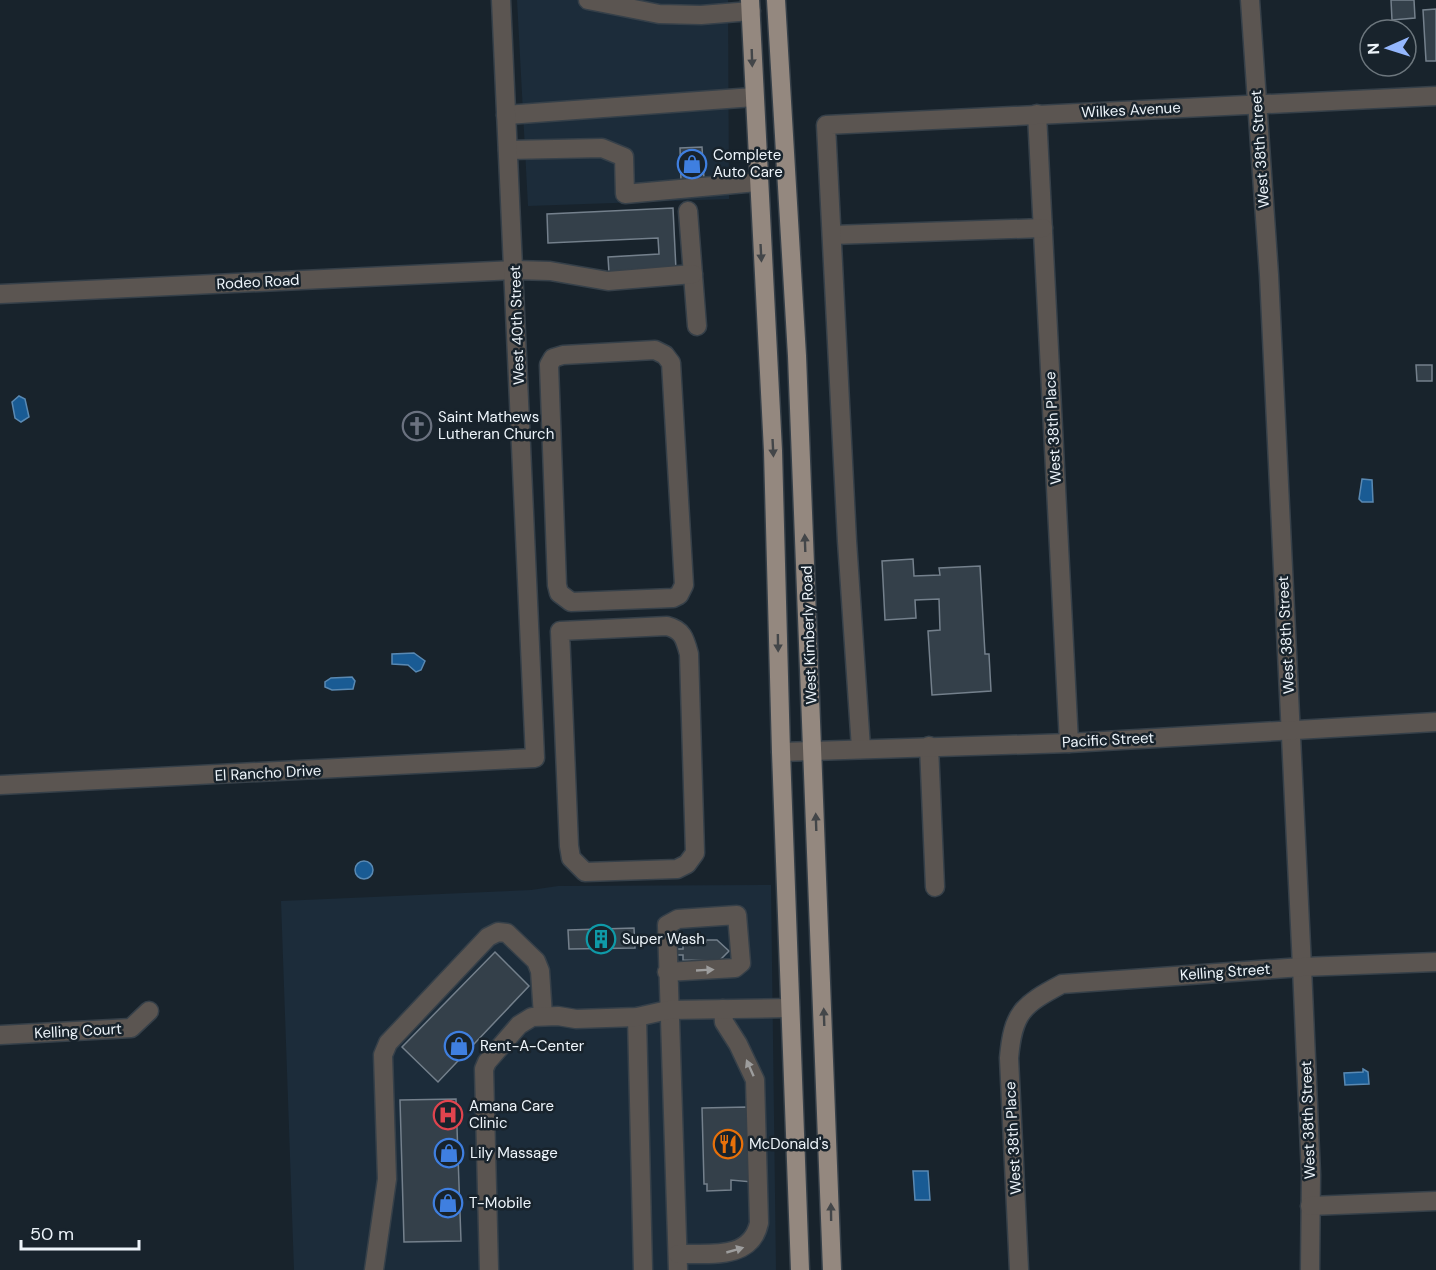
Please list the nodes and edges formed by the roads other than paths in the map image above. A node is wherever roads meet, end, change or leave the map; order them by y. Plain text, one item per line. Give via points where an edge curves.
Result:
1 (501, 0) edge
2 (588, 0) edge
3 (776, 0) edge
4 (1250, 0) edge
5 (750, 6) edge
6 (658, 7) edge
7 (701, 8) edge
8 (1436, 96) edge
9 (754, 98) junction
10 (1257, 104) junction
11 (1037, 114) junction
12 (506, 115) junction
13 (508, 150) junction
14 (757, 182) junction
15 (688, 211) dead end
16 (1043, 228) junction
17 (832, 235) junction
18 (515, 270) junction
19 (693, 274) junction
20 (0, 294) edge
21 (697, 326) dead end
22 (550, 426) junction
23 (520, 428) junction
24 (530, 628) junction
25 (560, 631) junction
26 (1436, 722) edge
27 (1291, 729) junction
28 (1069, 743) junction
29 (929, 746) junction
30 (861, 748) junction
31 (813, 750) junction
32 (781, 752) junction
33 (535, 758) joint
34 (0, 785) edge
35 (935, 887) dead end
36 (1436, 962) edge
37 (1302, 967) junction
38 (667, 972) junction
39 (790, 1008) junction
40 (723, 1009) junction
41 (668, 1010) junction
42 (1023, 1010) joint
43 (149, 1011) dead end
44 (543, 1016) junction
45 (637, 1017) junction
46 (0, 1035) edge
47 (1436, 1200) edge
48 (1310, 1206) junction
49 (678, 1262) edge
50 (374, 1270) edge
51 (489, 1270) edge
52 (643, 1270) edge
53 (800, 1270) edge
54 (832, 1270) edge
55 (1019, 1270) edge
56 (1310, 1270) edge

1 - 12 street, West 40th Street
2 - 6 street
31 -> 3 main road, West Kimberly Road via 797,356
4 - 10 street, West 38th Street
5 - 7 street
5 -> 9 main road, West Kimberly Road
6 - 7 street
8 - 10 street, Wilkes Avenue
9 - 12 street
9 - 14 main road, West Kimberly Road
10 - 11 street, Wilkes Avenue
10 - 27 street, West 38th Street
11 - 16 street, West 38th Place
11 - 17 street, Wilkes Avenue via 826,124
12 - 13 street, West 40th Street
13 - 14 street via 602,148 624,158 625,194
13 - 18 street, West 40th Street
14 -> 32 main road, West Kimberly Road via 773,451
15 - 19 street
16 - 17 street
16 - 28 street, West 38th Place
17 - 30 street
18 - 19 street, Rodeo Road via 550,271 608,281
18 - 20 street, Rodeo Road
18 - 23 street, West 40th Street
19 - 21 street
22 - 22 street via 559,593 571,602 679,595 684,585 671,363 665,355 655,351 553,358 549,365
22 - 23 street
23 - 24 street, West 40th Street
24 - 25 street
24 - 33 street, West 40th Street
25 - 25 street via 571,858 585,872 677,869 687,864 695,853 696,838 689,654 684,635 667,626
26 - 27 street, Pacific Street
27 - 28 street, Pacific Street
27 - 37 street, West 38th Street
28 - 29 street, Pacific Street
29 - 30 street, Pacific Street
29 - 35 street
30 - 31 street, Pacific Street
31 - 32 street, Pacific Street
54 -> 31 main road, West Kimberly Road
32 - 39 main road, West Kimberly Road
33 - 34 street, El Rancho Drive
36 - 37 street, Kelling Street
37 - 42 street, Kelling Street via 1062,984
37 - 48 street, West 38th Street
38 -> 38 street via 735,968 741,963 737,915 678,919 667,925
38 - 41 street
39 - 40 street
39 - 53 main road, West Kimberly Road
40 - 41 street
49 -> 40 street via 742,1250 752,1242 759,1223 755,1080 724,1023
41 - 45 street
41 - 49 street
42 - 55 street, West 38th Place via 1012,1028 1009,1058
43 - 46 street, Kelling Court via 130,1029
44 - 45 street
44 - 50 street via 536,961 507,933 498,932 488,937 388,1043 383,1054 387,1179
44 - 51 street via 526,1019 519,1025 484,1069
45 - 52 street
47 - 48 street
48 - 56 street, West 38th Street

